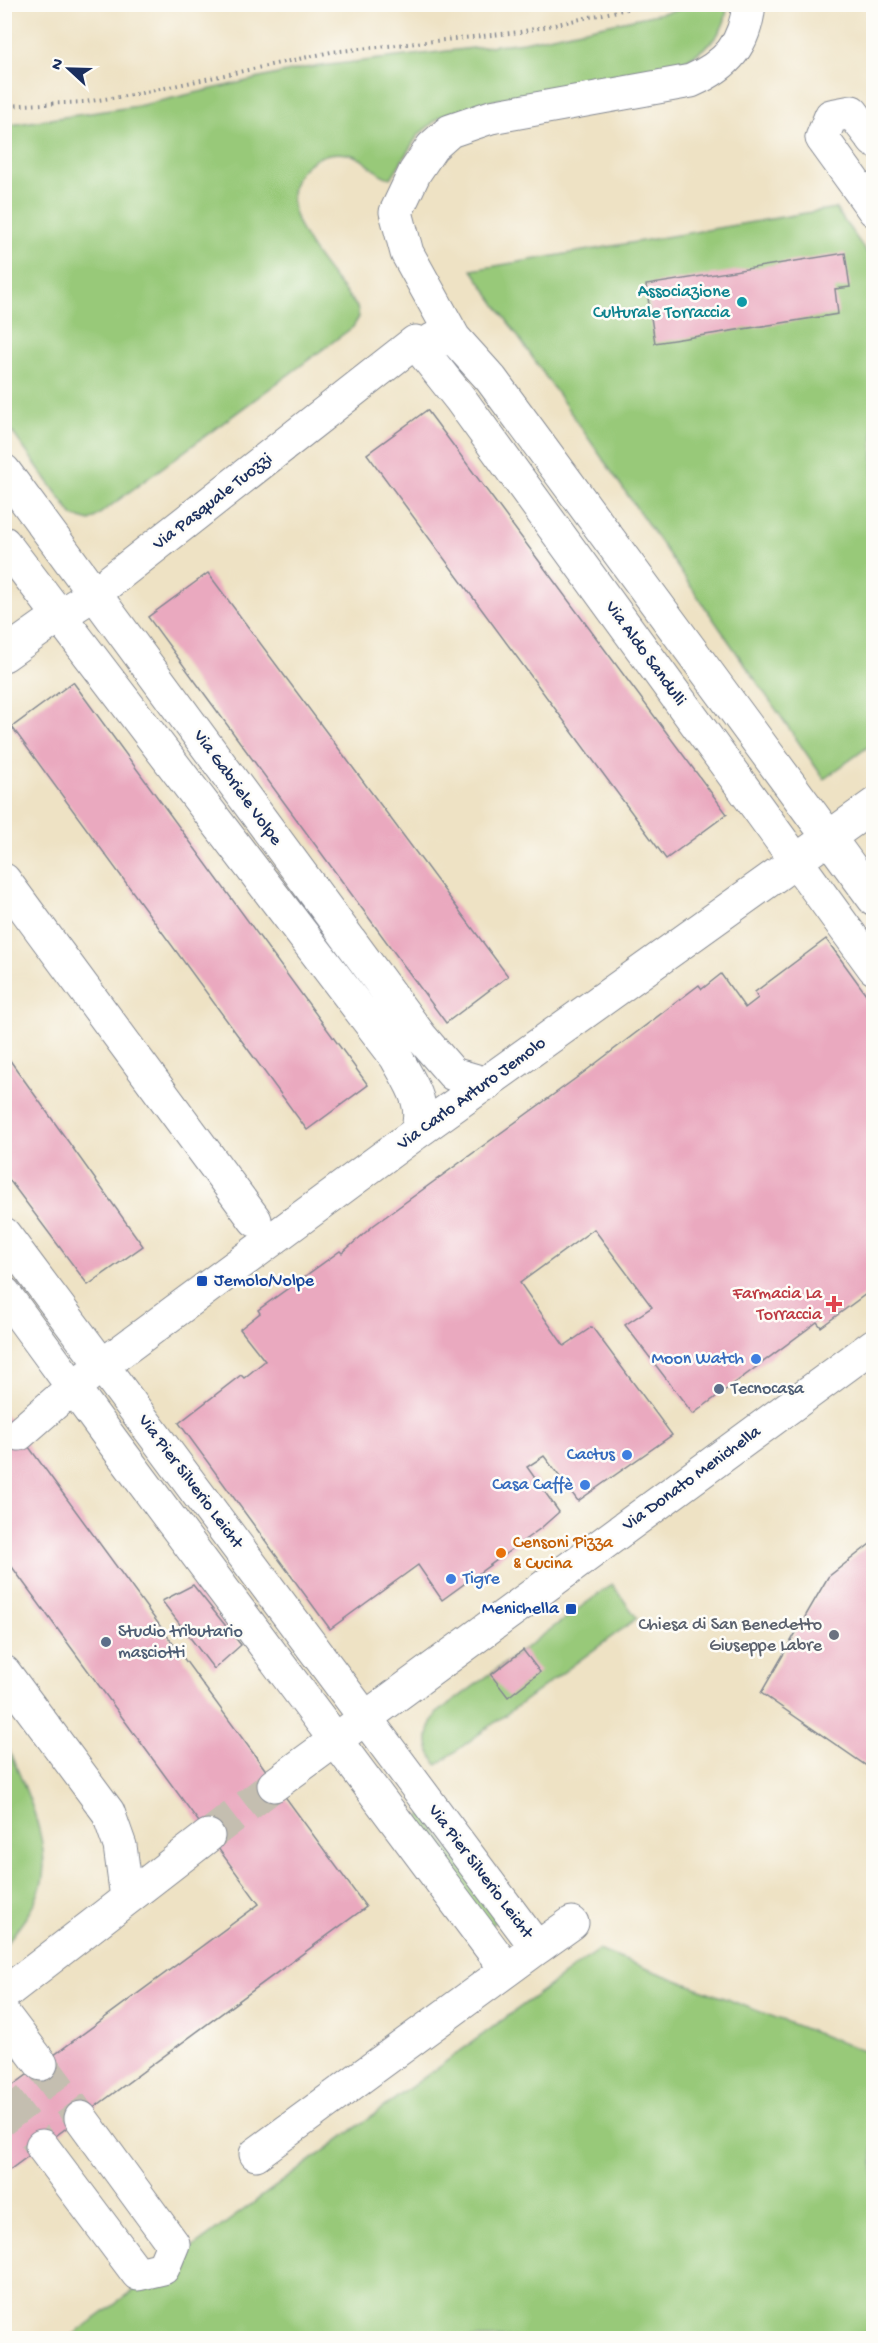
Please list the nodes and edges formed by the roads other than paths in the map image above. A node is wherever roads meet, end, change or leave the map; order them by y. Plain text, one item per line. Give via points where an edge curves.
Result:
1 (749, 4) edge
2 (873, 141) edge
3 (873, 210) edge
4 (454, 338) junction
5 (416, 342) junction
6 (4, 471) edge
7 (4, 543) edge
8 (94, 594) junction
9 (59, 616) junction
10 (4, 655) edge
11 (873, 805) edge
12 (829, 838) junction
13 (795, 863) junction
14 (4, 880) edge
15 (873, 899) edge
16 (873, 968) edge
17 (487, 1084) junction
18 (416, 1133) junction
19 (255, 1220) dead end
20 (4, 1234) edge
21 (4, 1293) edge
22 (873, 1345) edge
23 (104, 1366) junction
24 (74, 1388) junction
25 (20, 1434) dead end
26 (4, 1672) edge
27 (365, 1718) junction
28 (335, 1739) junction
29 (274, 1785) tunnel mouth
30 (208, 1836) tunnel mouth
31 (127, 1898) junction
32 (572, 1923) dead end
33 (537, 1948) junction
34 (507, 1970) junction
35 (4, 1994) edge
36 (4, 2015) edge
37 (41, 2064) tunnel mouth
38 (81, 2118) tunnel mouth
39 (42, 2146) tunnel mouth
40 (256, 2154) dead end

1 - 4 street via 740,38 730,57 713,71 691,81 490,117 450,131 432,147 396,212 407,253
2 - 3 street via 852,112 831,116 822,138
4 - 5 street
4 - 12 street via 492,379
5 - 8 street, Via Pasquale Tuozzi
5 - 13 street, Via Aldo Sandulli
6 - 8 street, Via Gabriele Volpe
7 - 9 street, Via Gabriele Volpe
8 - 9 street, Via Pasquale Tuozzi
8 - 17 street, Via Gabriele Volpe via 421,1037 453,1074
9 - 10 street, Via Pasquale Tuozzi
9 - 18 street, Via Gabriele Volpe via 396,1057 418,1098 421,1122
11 - 12 street, Via Carlo Arturo Jemolo
12 - 13 street, Via Carlo Arturo Jemolo
12 - 15 street
13 - 16 street, Via Aldo Sandulli
13 - 17 street, Via Carlo Arturo Jemolo
14 - 19 street
17 - 18 street, Via Carlo Arturo Jemolo
18 - 23 street, Via Carlo Arturo Jemolo
20 - 23 street, Via Pier Silverio Leicht
21 - 24 street, Via Pier Silverio Leicht
22 - 27 street, Via Donato Menichella
23 - 24 street, Via Carlo Arturo Jemolo
23 - 27 street, Via Pier Silverio Leicht
24 - 25 street, Via Carlo Arturo Jemolo
24 - 28 street, Via Pier Silverio Leicht
26 - 31 street via 108,1812 120,1846
27 - 28 street, Via Donato Menichella
27 - 33 street, Via Pier Silverio Leicht
28 - 29 street, Via Donato Menichella
28 - 34 street, Via Pier Silverio Leicht
30 - 31 street
31 - 35 street
32 - 33 street
33 - 34 street, Via Pier Silverio Leicht
34 - 40 street
36 - 37 street
38 - 39 street via 173,2244 163,2268 138,2274

